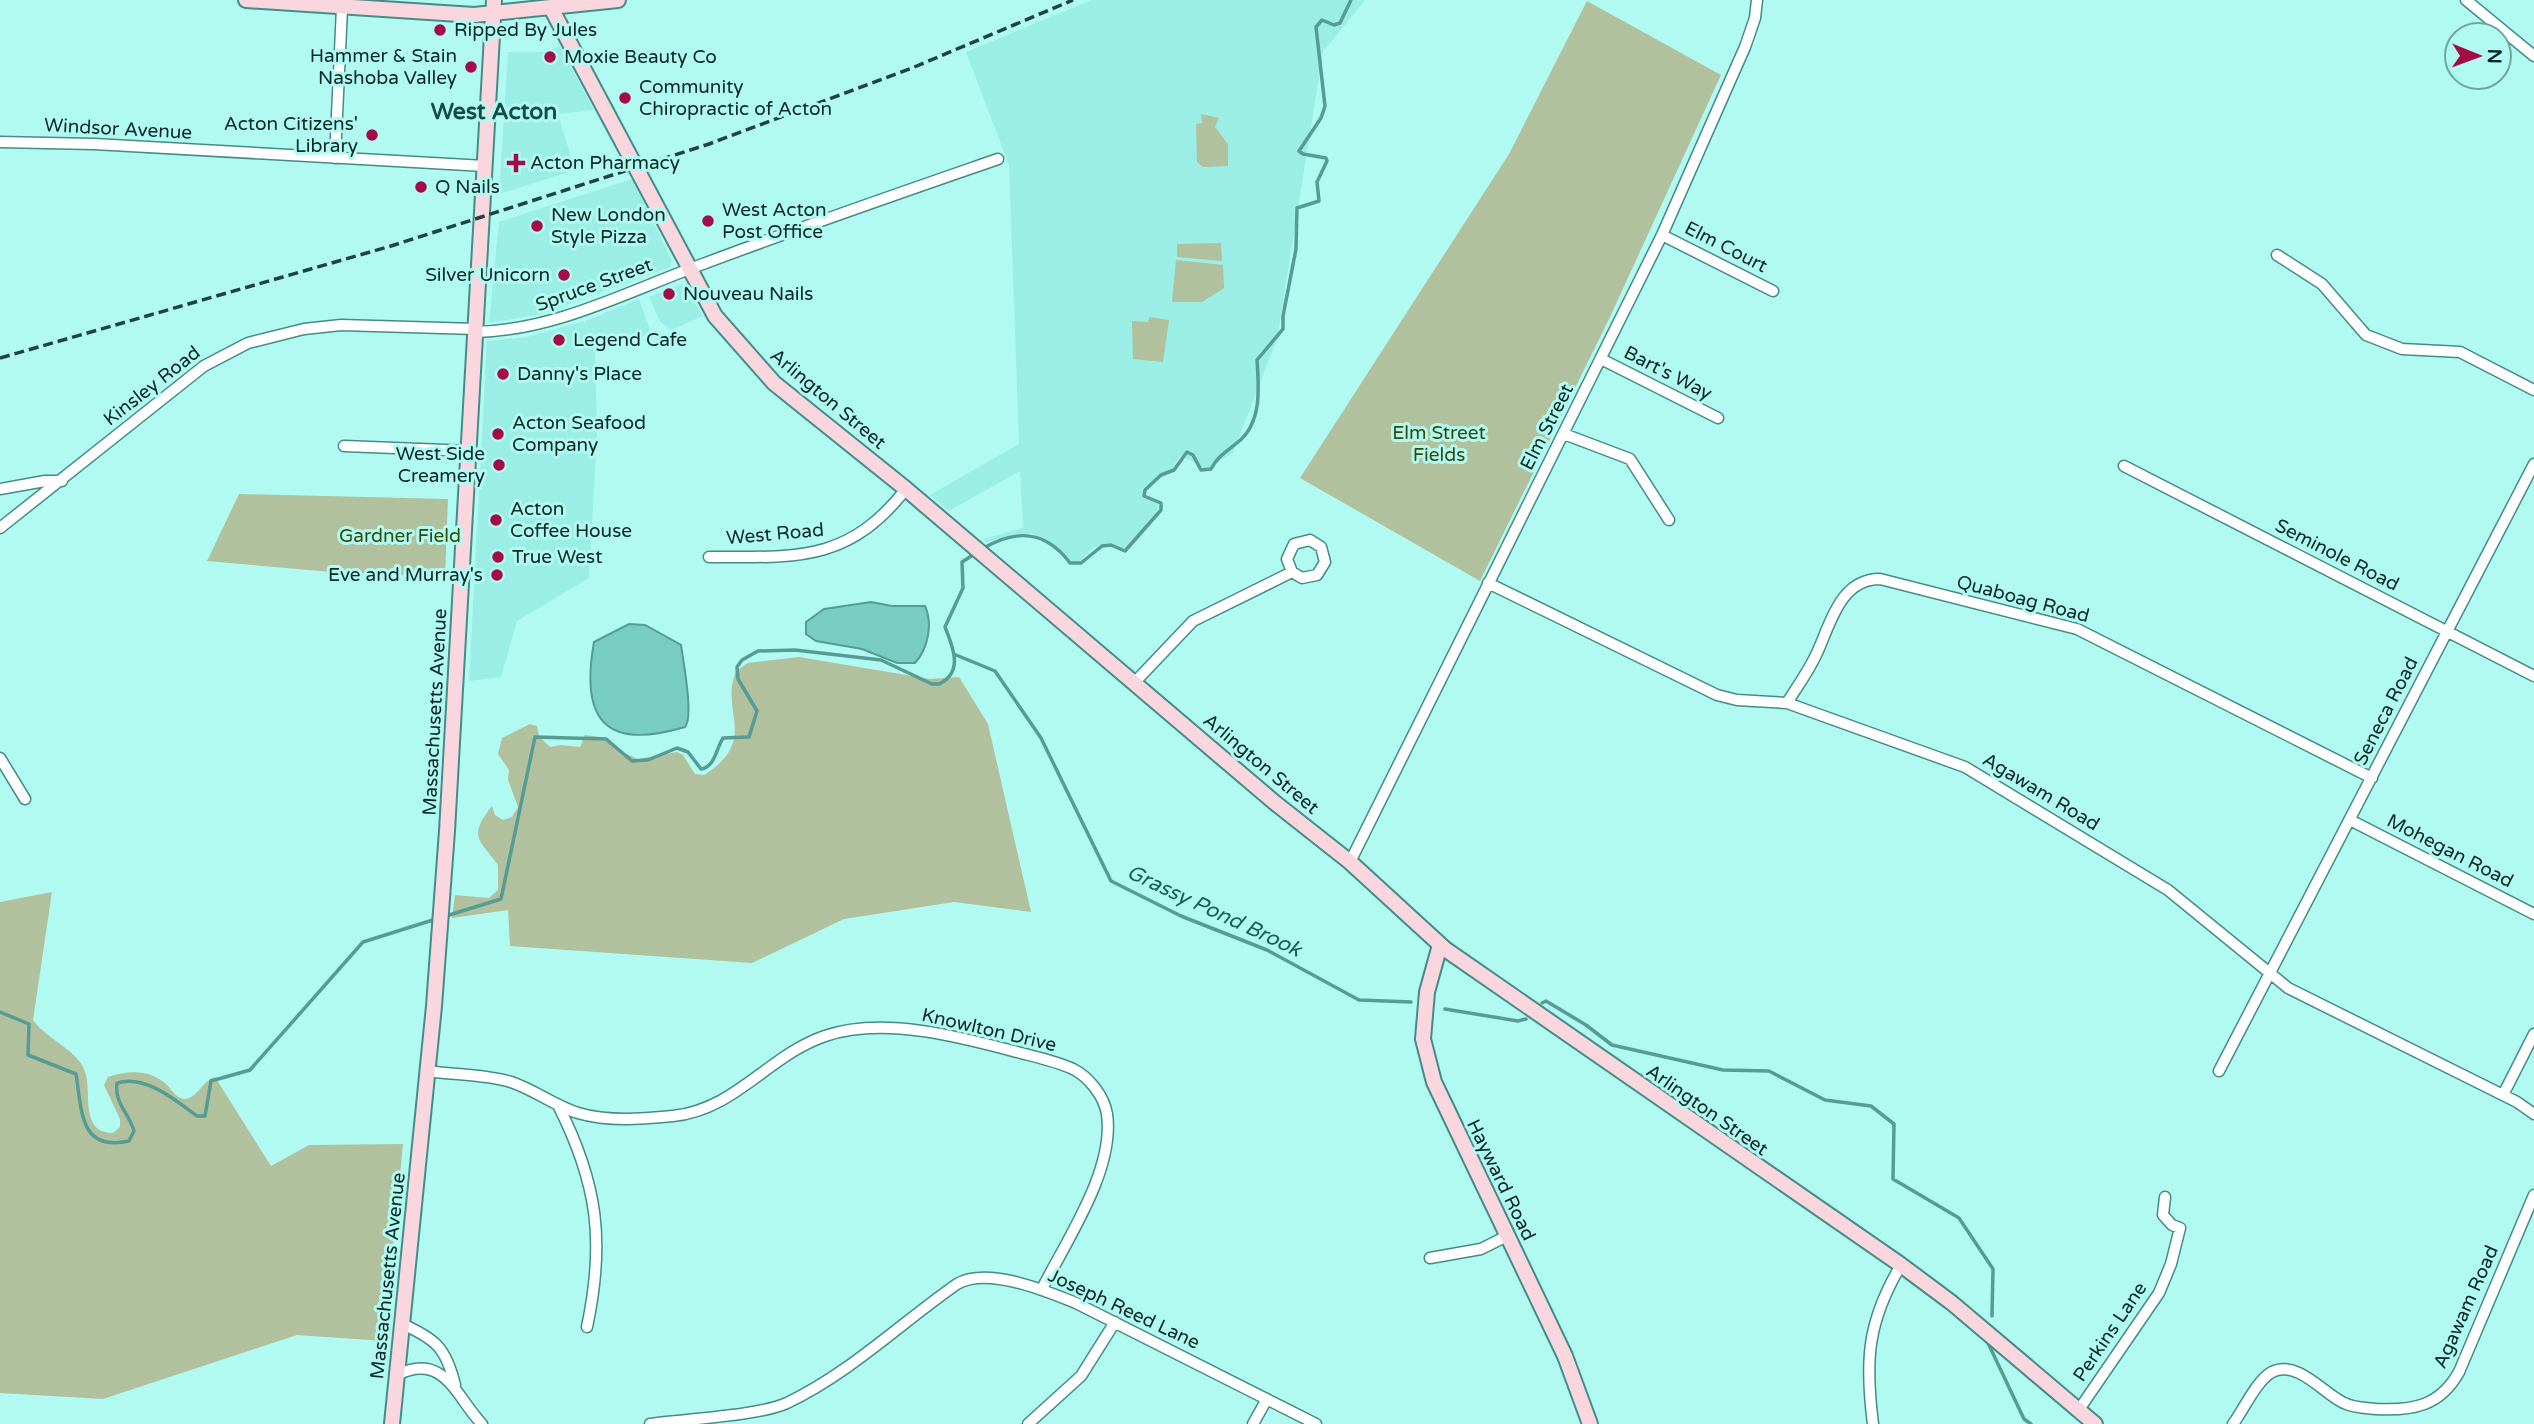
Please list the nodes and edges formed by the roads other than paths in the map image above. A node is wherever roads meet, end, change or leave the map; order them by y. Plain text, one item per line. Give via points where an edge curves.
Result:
1 (246, 0) edge
2 (618, 0) edge
3 (1757, 0) edge
4 (2466, 0) edge
5 (549, 4) edge
6 (342, 8) junction
7 (494, 8) edge
8 (2534, 56) edge
9 (0, 142) edge
10 (335, 158) junction
11 (998, 159) dead end
12 (485, 166) junction
13 (1662, 235) junction
14 (2277, 254) dead end
15 (688, 269) junction
16 (1773, 291) dead end
17 (476, 331) junction
18 (1601, 359) junction
19 (2534, 390) edge
20 (1718, 418) dead end
21 (1564, 433) junction
22 (344, 446) dead end
23 (470, 451) junction
24 (2534, 464) edge
25 (2124, 466) dead end
26 (62, 481) junction
27 (0, 489) edge
28 (906, 489) junction
29 (1669, 520) dead end
30 (0, 528) edge
31 (709, 557) dead end
32 (1292, 572) junction
33 (1488, 583) junction
34 (2448, 631) junction
35 (2534, 676) edge
36 (1134, 682) junction
37 (1787, 703) junction
38 (0, 758) edge
39 (2372, 778) junction
40 (25, 799) dead end
41 (2350, 820) junction
42 (1350, 862) junction
43 (2534, 914) edge
44 (1440, 945) junction
45 (2270, 975) junction
46 (2534, 1034) edge
47 (427, 1071) junction
48 (2219, 1071) dead end
49 (2503, 1095) junction
50 (558, 1104) junction
51 (2534, 1114) edge
52 (2534, 1195) edge
53 (2165, 1197) dead end
54 (1507, 1236) junction
55 (1430, 1258) dead end
56 (1901, 1265) junction
57 (1042, 1289) junction
58 (1115, 1322) junction
59 (402, 1324) junction
60 (587, 1327) dead end
61 (397, 1375) junction
62 (455, 1385) junction
63 (1267, 1399) junction
64 (2078, 1411) junction
65 (392, 1424) edge
66 (482, 1424) edge
67 (650, 1424) edge
68 (1028, 1424) edge
69 (1254, 1424) edge
70 (1316, 1424) edge
71 (1590, 1424) edge
72 (1873, 1424) edge
73 (2095, 1424) edge
74 (2234, 1424) edge

1 - 6 street
2 - 5 street
3 - 13 street, Elm Street via 1745,47
4 - 8 street
5 - 7 street
5 - 15 street, Arlington Street
6 - 7 street
6 - 10 street
7 - 12 street, Massachusetts Avenue
9 - 10 street, Windsor Avenue
10 - 12 street, Windsor Avenue
11 - 15 street, Spruce Street
12 - 17 street, Massachusetts Avenue
13 - 16 street, Elm Court
13 - 18 street, Elm Street
14 - 19 street via 2322,284 2366,335 2402,349 2460,352
15 - 17 street, Spruce Street via 557,320 519,329
15 - 28 street, Arlington Street via 715,316 756,365
17 - 23 street, Massachusetts Avenue
17 - 26 street, Kinsley Road via 341,325 248,343 204,366
18 - 20 street, Bart's Way
18 - 21 street, Elm Street
21 - 29 street via 1632,461
21 - 33 street, Elm Street
22 - 23 street
23 - 47 street, Massachusetts Avenue via 442,908
24 - 34 street, Seneca Road
25 - 34 street, Seminole Road
26 - 27 street
26 - 30 street, Kinsley Road
28 - 31 street, West Road via 874,525 830,549
28 - 36 street, Arlington Street
32 - 32 street via 1302,578 1317,575 1325,562 1321,547 1307,539 1294,544 1287,556
32 - 36 street via 1192,621
33 - 37 street, Agawam Road via 1717,695
33 - 42 street, Elm Street
34 - 35 street, Seminole Road
34 - 39 street, Seneca Road
36 - 42 street, Arlington Street
37 - 39 street, Quaboag Road via 1843,599 1858,584 1880,579 2077,629
37 - 45 street, Agawam Road via 1980,775 2168,890
38 - 40 street
39 - 41 street, Seneca Road
41 - 43 street, Mohegan Road
41 - 45 street, Seneca Road
42 - 44 street, Arlington Street
44 - 54 street, Hayward Road via 1427,992 1423,1039 1442,1102
44 - 56 street, Arlington Street
45 - 48 street, Seneca Road
45 - 49 street, Agawam Road via 2326,1010
46 - 49 street
47 - 50 street, Knowlton Drive via 508,1081
47 - 59 street, Massachusetts Avenue
49 - 51 street, Agawam Road
50 - 57 street, Knowlton Drive via 577,1113 619,1118 705,1110 824,1036 874,1030 943,1034 1075,1070 1102,1097 1108,1147
50 - 60 street via 596,1214 598,1268
52 - 74 street, Agawam Road via 2459,1372 2443,1395 2413,1409 2355,1407 2297,1372 2280,1370 2266,1377
53 - 64 street, Perkins Lane via 2165,1219 2180,1228 2165,1280
54 - 55 street via 1481,1249
54 - 71 street, Hayward Road via 1564,1356
56 - 64 street, Arlington Street via 1994,1337
56 - 72 street via 1878,1310 1869,1350
57 - 58 street, Joseph Reed Lane
57 - 67 street, Joseph Reed Lane via 967,1278 855,1362 788,1403 766,1410
58 - 63 street, Joseph Reed Lane
58 - 68 street via 1081,1376
59 - 61 street, Massachusetts Avenue
59 - 62 street via 437,1343 447,1356
61 - 62 street via 418,1369 442,1374
61 - 65 street, Massachusetts Avenue
62 - 66 street
63 - 69 street
63 - 70 street, Joseph Reed Lane
64 - 73 street, Arlington Street

